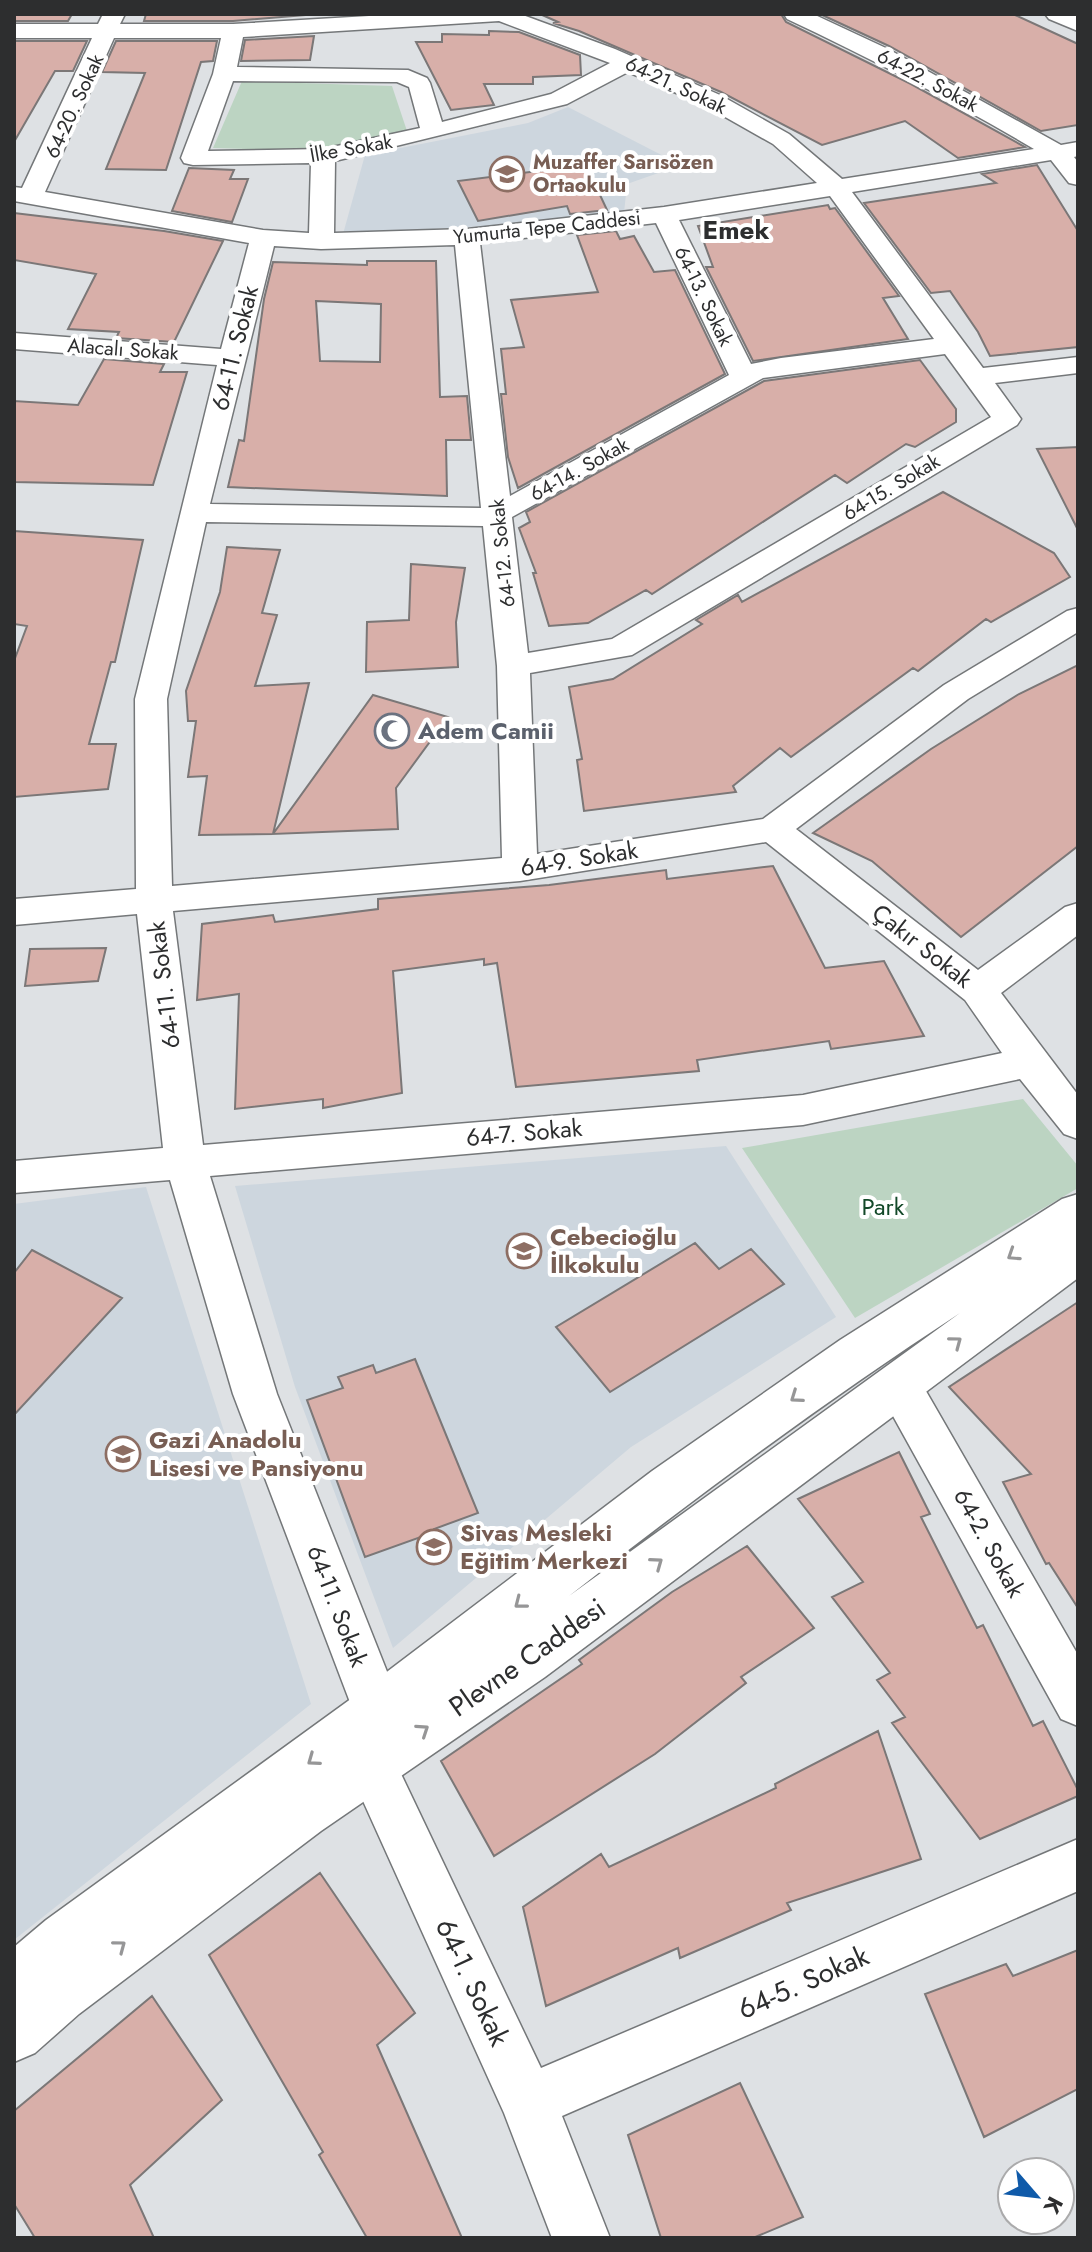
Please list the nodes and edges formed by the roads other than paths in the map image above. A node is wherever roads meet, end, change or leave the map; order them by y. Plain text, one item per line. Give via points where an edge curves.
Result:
1 (504, 14) edge
2 (795, 14) edge
3 (1057, 14) edge
4 (111, 23) edge
5 (1078, 24) edge
6 (14, 31) edge
7 (233, 31) junction
8 (628, 63) junction
9 (224, 74) junction
10 (433, 132) junction
11 (1068, 151) edge
12 (323, 156) junction
13 (1078, 178) edge
14 (835, 186) junction
15 (23, 195) edge
16 (664, 215) junction
17 (467, 237) junction
18 (263, 238) junction
19 (321, 241) junction
20 (14, 341) edge
21 (950, 345) junction
22 (232, 358) junction
23 (1078, 365) edge
24 (977, 377) junction
25 (744, 378) junction
26 (498, 512) junction
27 (193, 513) junction
28 (1078, 618) edge
29 (513, 666) junction
30 (773, 829) junction
31 (520, 869) junction
32 (154, 901) junction
33 (14, 912) edge
34 (1078, 916) edge
35 (978, 990) junction
36 (1029, 1062) junction
37 (1078, 1123) edge
38 (185, 1161) junction
39 (14, 1177) edge
40 (1078, 1212) edge
41 (1078, 1252) edge
42 (899, 1385) junction
43 (1078, 1702) edge
44 (367, 1736) junction
45 (1078, 1865) edge
46 (14, 1985) edge
47 (14, 2032) edge
48 (528, 2102) junction
49 (581, 2238) edge

1 - 7 street
1 - 8 street, 64-21. Sokak
2 - 11 street, 64-22. Sokak
3 - 5 street
4 - 6 street
4 - 7 street
4 - 15 street, 64-20. Sokak
7 - 9 street, İlke Sokak
8 - 10 street, İlke Sokak via 559,99
8 - 14 street, 64-21. Sokak via 712,100 781,139
9 - 10 street via 400,75 419,83
9 - 12 street, İlke Sokak via 193,158
10 - 12 street, İlke Sokak
11 - 13 street
11 - 14 street, Yumurta Tepe Caddesi
12 - 19 street
14 - 16 street, Yumurta Tepe Caddesi
14 - 21 street, 64-15. Sokak
15 - 18 street, Yumurta Tepe Caddesi
16 - 17 street, Yumurta Tepe Caddesi
16 - 25 street, 64-13. Sokak
17 - 19 street, Yumurta Tepe Caddesi
17 - 26 street, 64-12. Sokak
18 - 19 street, Yumurta Tepe Caddesi
18 - 22 street, 64-11. Sokak
20 - 22 street, Alacalı Sokak
21 - 24 street, 64-15. Sokak
21 - 25 street, 64-14. Sokak via 781,366
22 - 27 street, 64-11. Sokak
23 - 24 street
24 - 29 street, 64-15. Sokak via 1007,419 621,648
25 - 26 street, 64-14. Sokak
26 - 27 street, 64-14. Sokak via 484,517
26 - 29 street, 64-12. Sokak
27 - 32 street, 64-11. Sokak via 151,699
28 - 30 street, 64-9. Sokak via 956,692
29 - 31 street, 64-12. Sokak
30 - 31 street, 64-9. Sokak
30 - 35 street, Çakır Sokak
31 - 32 street, 64-9. Sokak
32 - 33 street, 64-9. Sokak
32 - 38 street, 64-11. Sokak
34 - 35 street
35 - 36 street, Çakır Sokak
36 - 37 street, Çakır Sokak
36 - 38 street, 64-7. Sokak via 803,1110
38 - 39 street, 64-7. Sokak
38 - 44 street, 64-11. Sokak
40 -> 44 street, Plevne Caddesi via 857,1354 670,1487
42 -> 41 street, Plevne Caddesi
42 - 43 street, 64-2. Sokak
44 -> 42 street, Plevne Caddesi via 526,1659
44 -> 46 street, Plevne Caddesi via 67,1941
47 -> 44 street, Plevne Caddesi via 58,1993 301,1811
44 - 48 street, 64-1. Sokak
45 - 48 street, 64-5. Sokak
48 - 49 street, 64-1. Sokak

